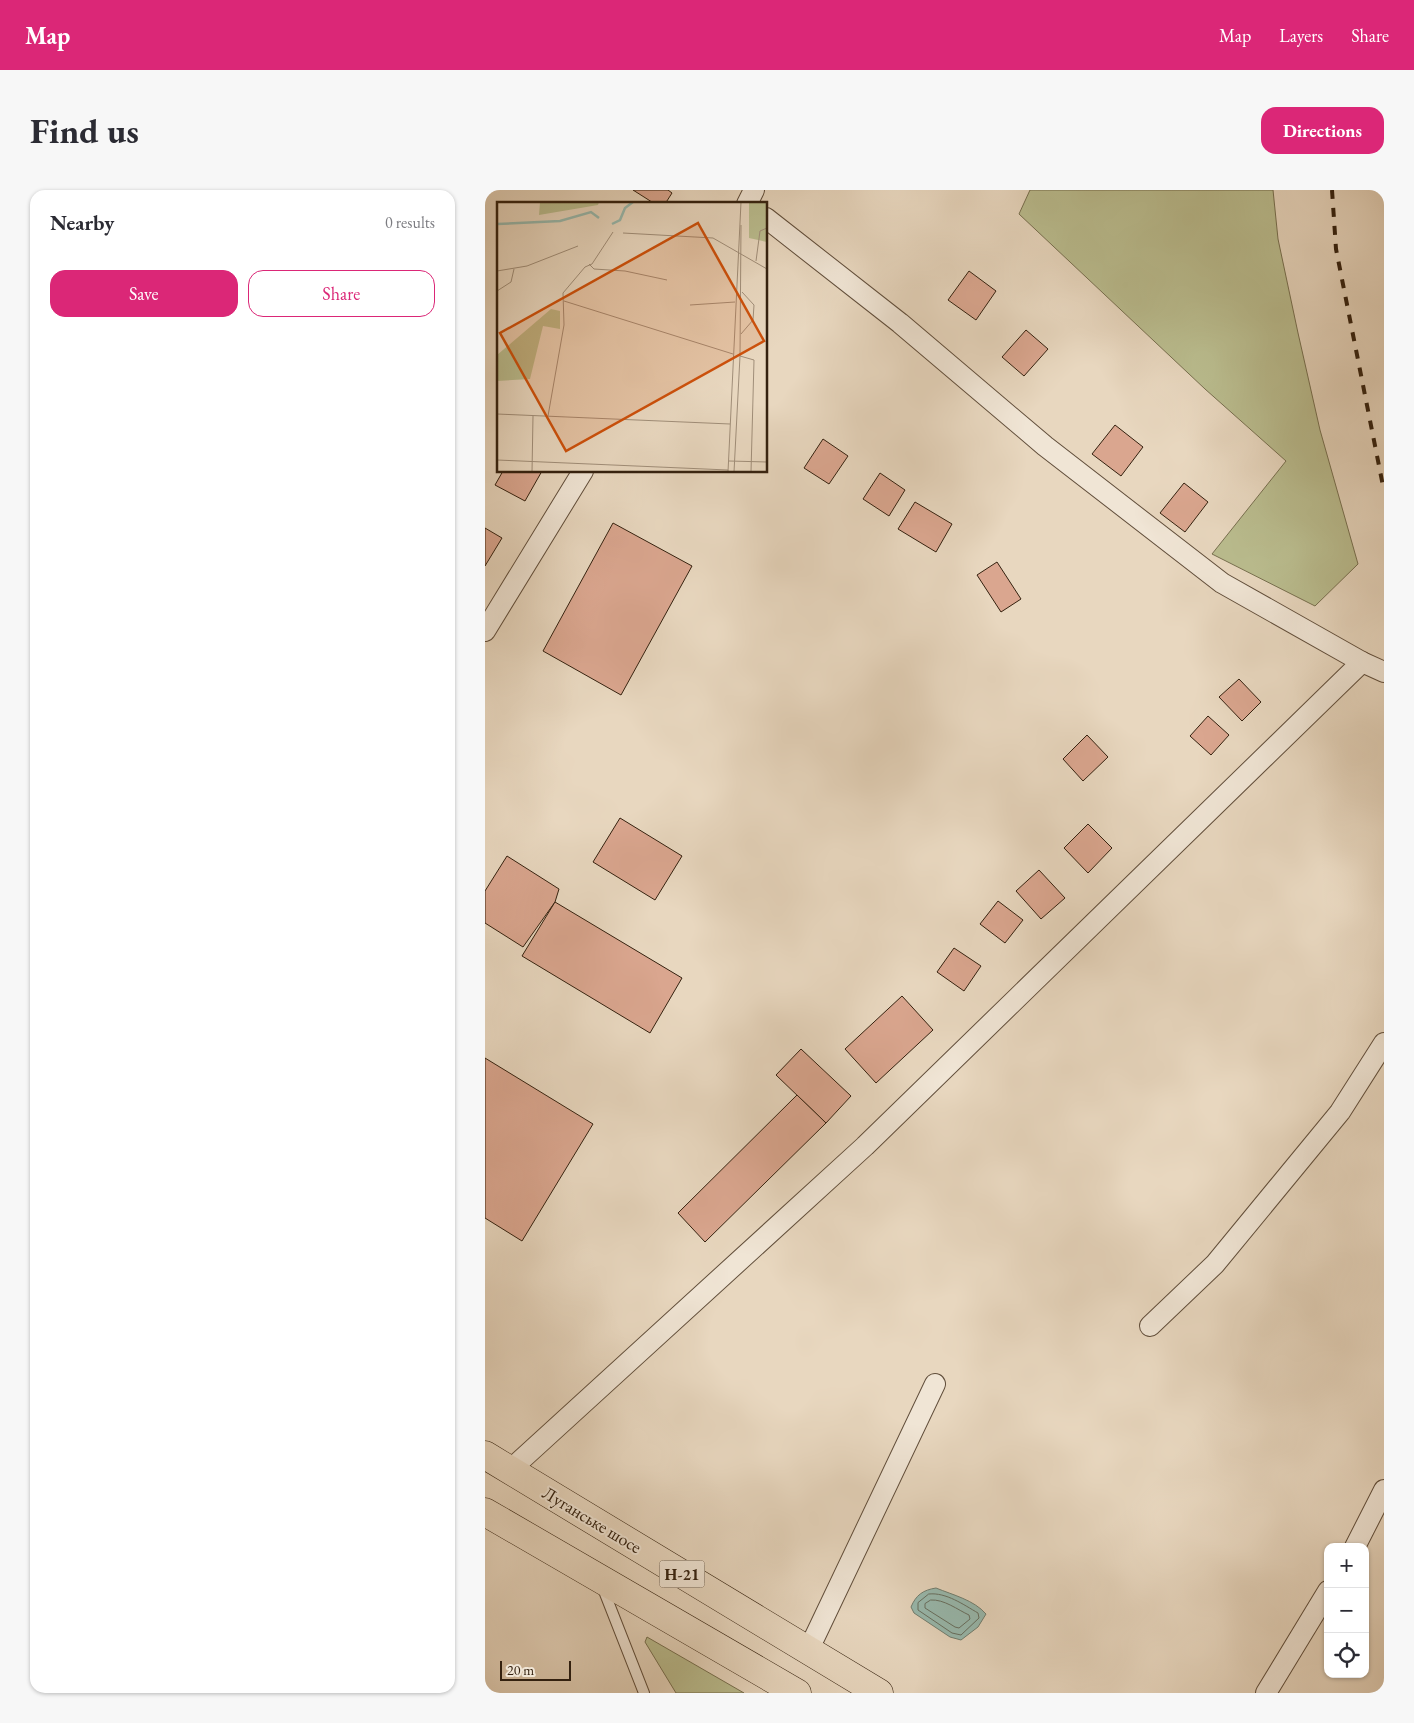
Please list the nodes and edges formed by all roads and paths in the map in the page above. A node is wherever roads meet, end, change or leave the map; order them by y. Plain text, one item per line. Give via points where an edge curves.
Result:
1 (754, 190) edge
2 (748, 202) edge
3 (767, 219) edge
4 (582, 472) edge
5 (485, 631) edge
6 (1362, 662) junction
7 (1384, 672) edge
8 (1384, 1043) edge
9 (1150, 1326) dead end
10 (935, 1384) dead end
11 (485, 1455) edge
12 (510, 1470) junction
13 (1384, 1490) edge
14 (485, 1512) edge
15 (1357, 1543) edge
16 (600, 1580) junction
17 (1324, 1598) edge
18 (808, 1651) junction
19 (644, 1693) edge
20 (797, 1693) edge
21 (879, 1693) edge
22 (1267, 1693) edge

1 - 2 street
3 - 6 street via 900,324 1045,446 1222,583
4 - 5 street
6 - 7 street
6 - 12 street via 865,1146
8 - 9 street via 1340,1112 1215,1264
10 - 18 street
11 - 12 main road, Луганське шосе / Н-21
12 - 18 main road, Луганське шосе / Н-21
13 - 15 street
14 - 16 main road, Н-21
16 - 19 lane
16 - 20 main road, Н-21
17 - 22 street
18 - 21 main road, Луганське шосе / Н-21

